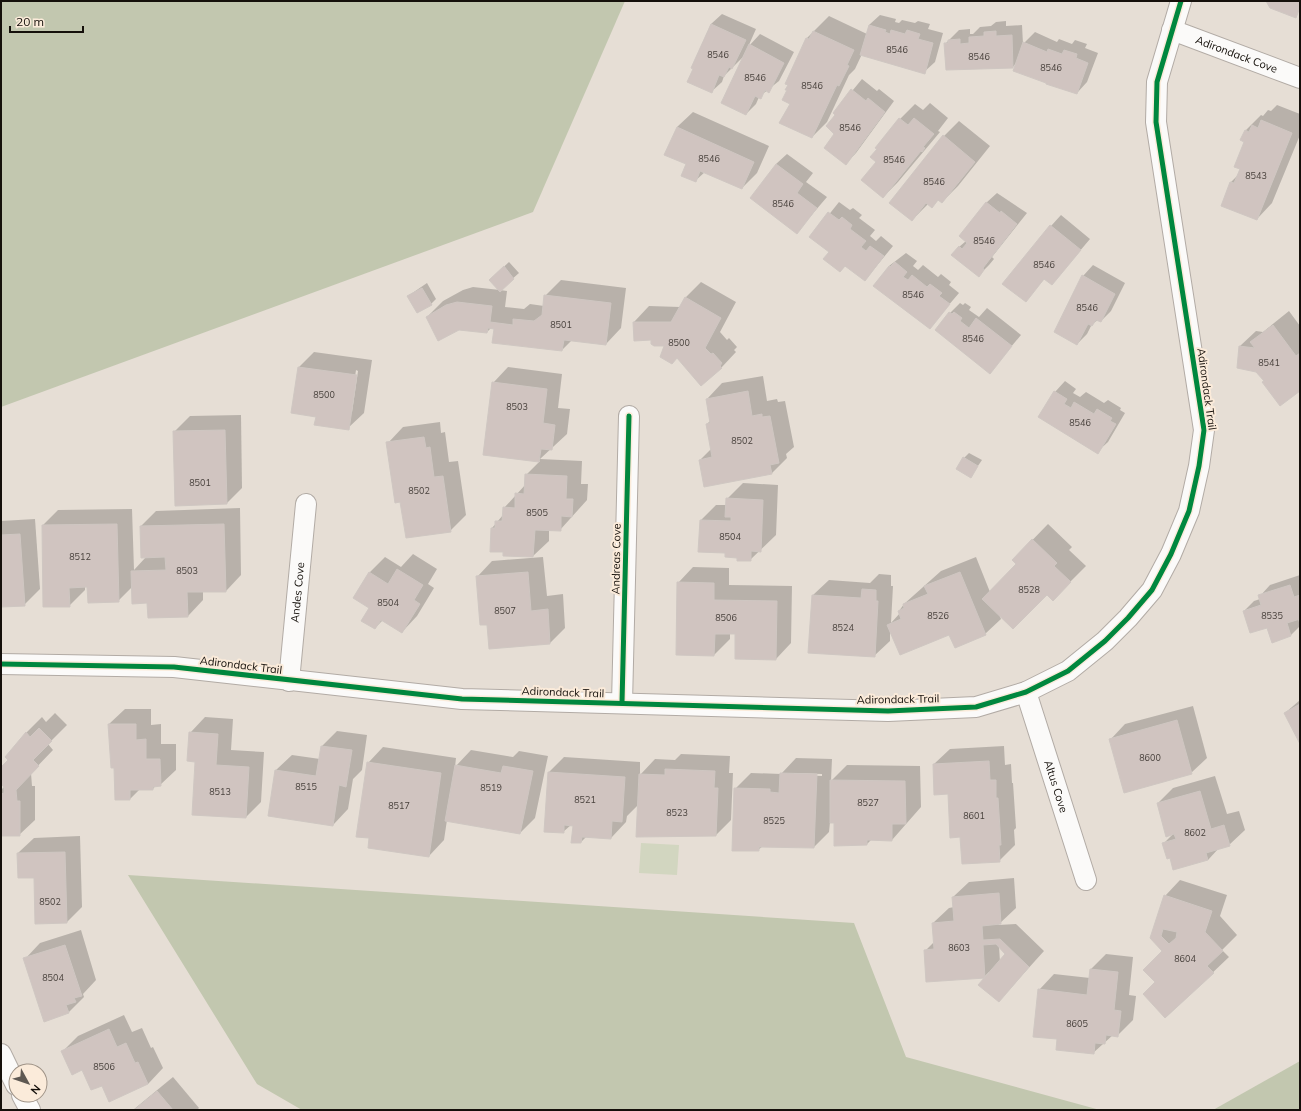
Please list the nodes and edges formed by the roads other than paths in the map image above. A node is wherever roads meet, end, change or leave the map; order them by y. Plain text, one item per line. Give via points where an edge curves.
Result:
1 (1180, 1) edge
2 (1172, 30) junction
3 (1300, 78) edge
4 (629, 416) dead end
5 (306, 504) dead end
6 (1, 664) edge
7 (289, 681) junction
8 (1026, 692) junction
9 (622, 703) junction
10 (1086, 880) dead end
11 (1, 1054) edge
12 (8, 1068) edge

1 - 2 street, Adirondack Trail
2 - 3 street, Adirondack Cove
2 - 8 street, Adirondack Trail via 1157,82 1156,122 1204,430 1199,466 1189,511 1152,590 1105,641 1068,671
4 - 9 street, Andreas Cove
5 - 7 street, Andes Cove
6 - 7 street, Adirondack Trail via 174,667
7 - 9 street, Adirondack Trail via 462,699
8 - 9 street, Adirondack Trail via 976,707 931,710
8 - 10 street, Altus Cove
11 - 12 street

